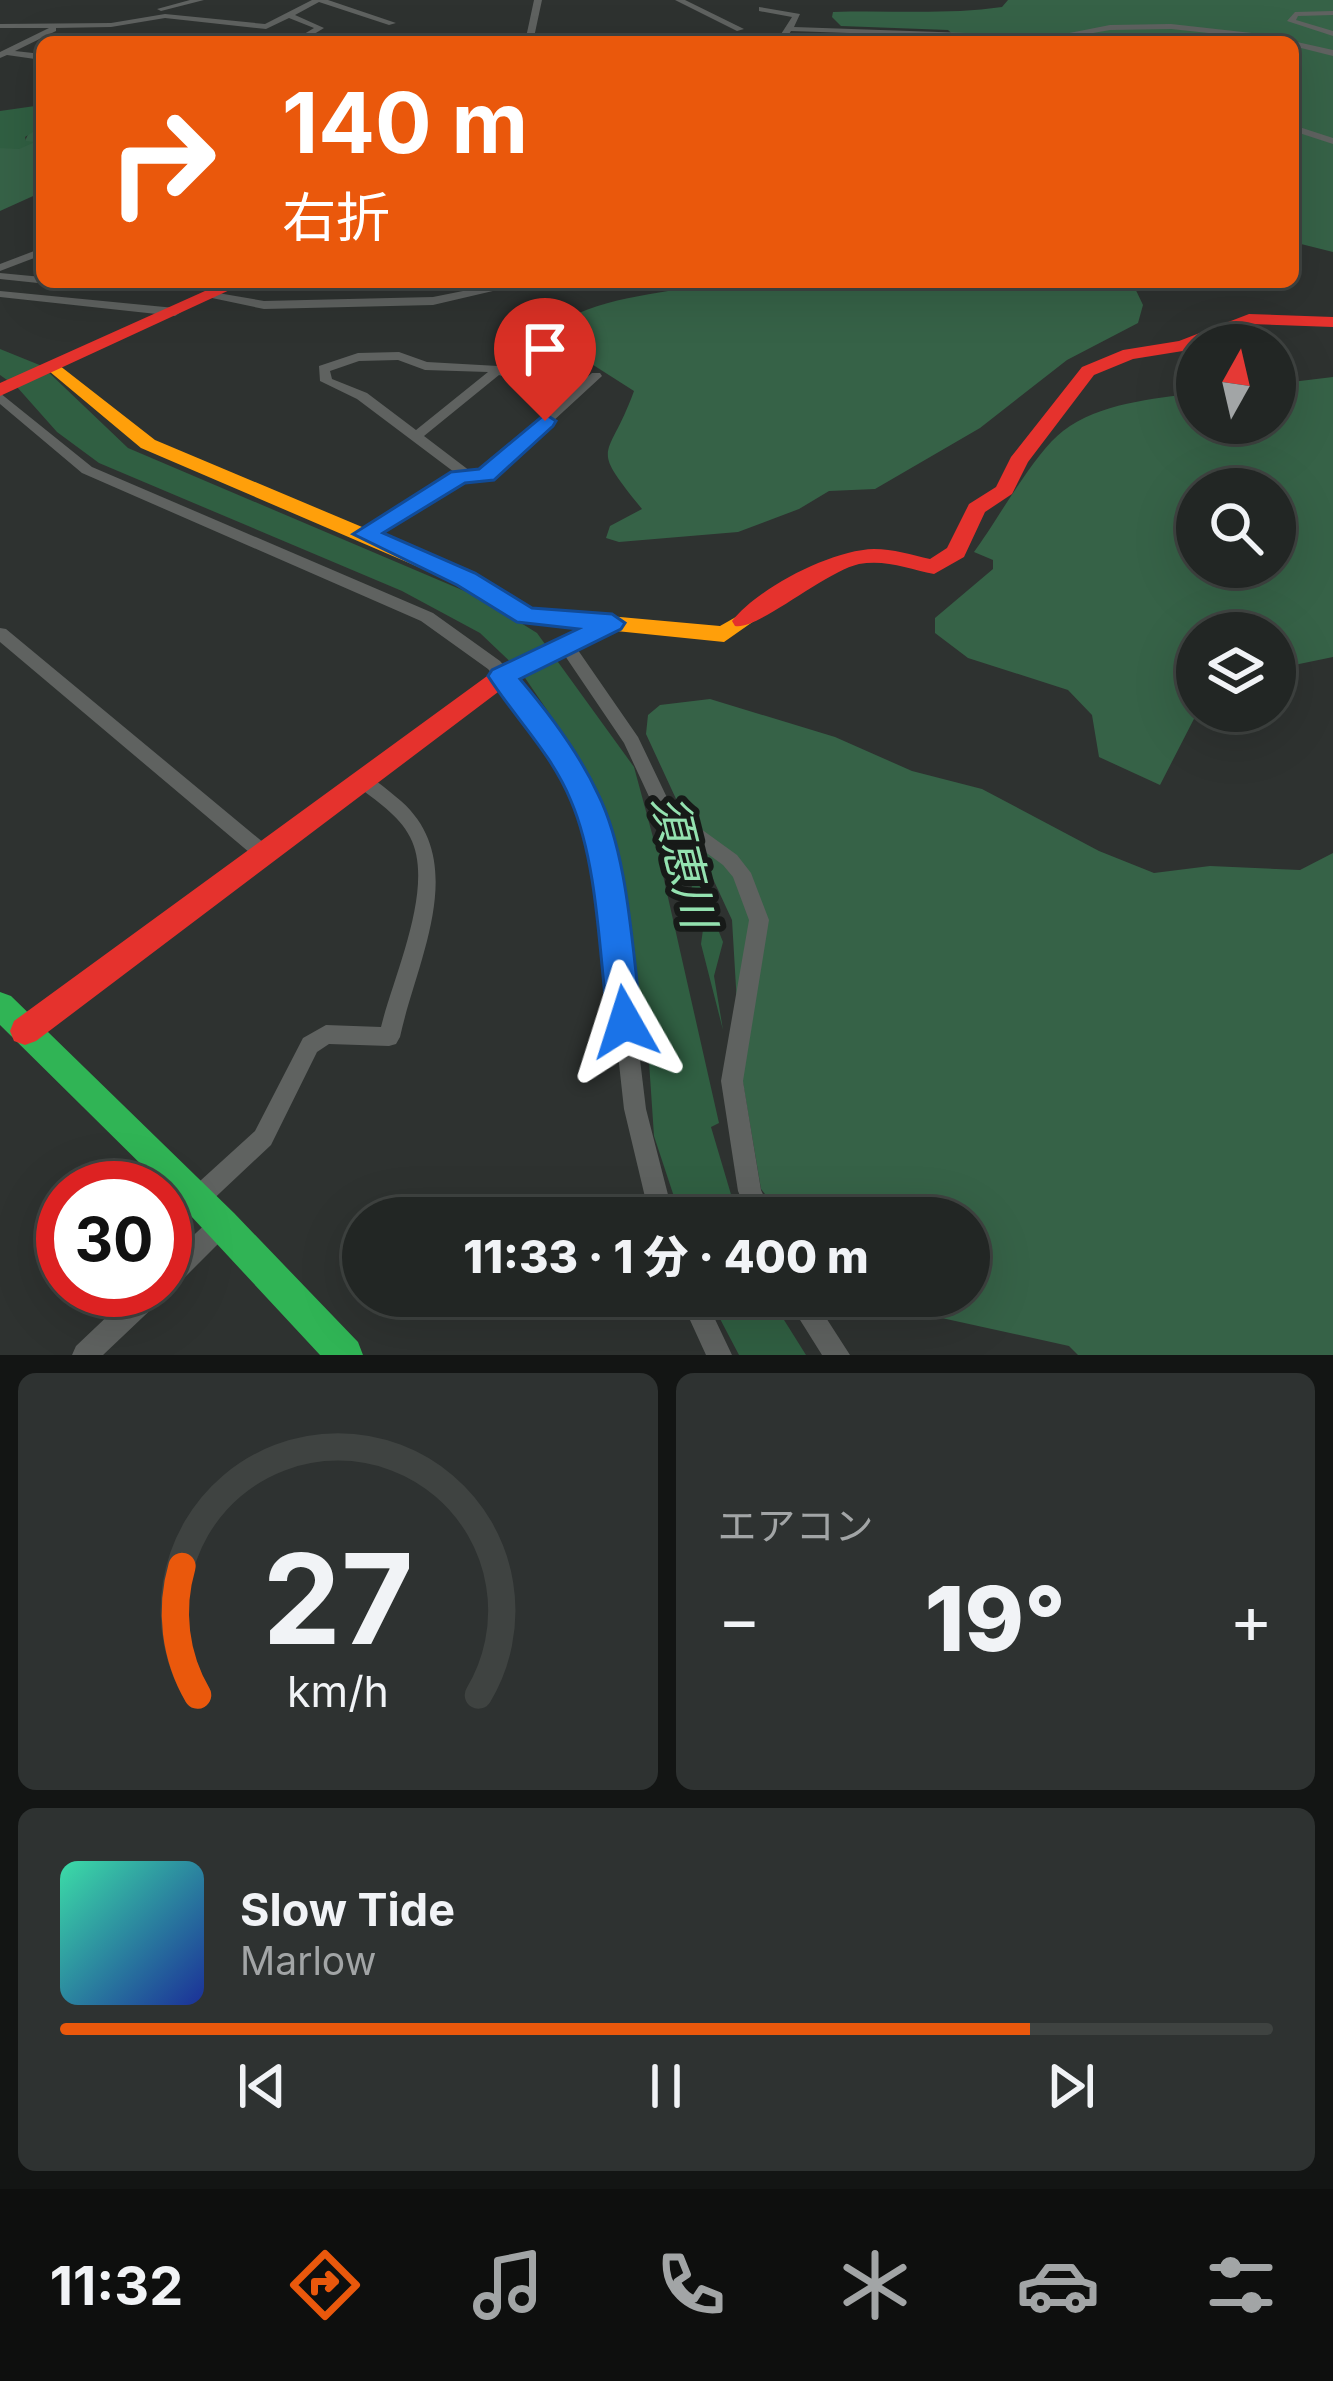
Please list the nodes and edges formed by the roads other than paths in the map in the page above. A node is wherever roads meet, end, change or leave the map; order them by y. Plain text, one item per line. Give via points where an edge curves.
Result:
1 (144, 0) edge
2 (200, 0) edge
3 (319, 0) edge
4 (538, 0) edge
5 (679, 0) edge
6 (772, 0) edge
7 (762, 9) junction
8 (163, 12) junction
9 (1333, 13) edge
10 (291, 16) junction
11 (392, 23) dead end
12 (0, 26) edge
13 (56, 27) junction
14 (260, 27) junction
15 (740, 29) junction
16 (791, 29) junction
17 (924, 33) junction
18 (1333, 34) edge
19 (39, 36) edge
20 (266, 36) edge
21 (306, 36) edge
22 (530, 36) edge
23 (736, 36) edge
24 (785, 36) edge
25 (916, 36) edge
26 (940, 36) edge
27 (1062, 36) edge
28 (1260, 36) edge
29 (36, 37) edge
30 (1299, 45) edge
31 (1333, 53) edge
32 (4, 54) edge
33 (36, 57) edge
34 (1299, 130) edge
35 (1333, 142) edge
36 (36, 254) edge
37 (0, 272) edge
38 (36, 278) edge
39 (227, 288) edge
40 (496, 288) edge
41 (0, 294) edge
42 (212, 295) junction
43 (176, 312) junction
44 (1333, 322) edge
45 (52, 367) junction
46 (498, 370) junction
47 (596, 376) dead end
48 (2, 391) edge
49 (575, 394) junction
50 (418, 435) junction
51 (467, 475) junction
52 (365, 534) junction
53 (612, 623) junction
54 (0, 633) edge
55 (562, 645) junction
56 (502, 676) junction
57 (363, 781) junction
58 (263, 853) junction
59 (0, 1005) edge
60 (25, 1031) junction
61 (657, 1197) edge
62 (752, 1197) edge
63 (196, 1199) junction
64 (222, 1225) junction
65 (192, 1253) edge
66 (125, 1317) edge
67 (701, 1317) edge
68 (811, 1317) edge
69 (85, 1355) edge
70 (345, 1355) edge
71 (719, 1355) edge
72 (837, 1355) edge

1 - 8 street
2 - 8 street
3 - 10 street
3 - 11 street
4 - 22 street
5 - 15 street
6 - 7 street
7 - 15 street
7 - 16 street via 795,14
8 - 13 street
8 - 14 street
9 - 18 street via 1295,14 1291,21
10 - 14 street
10 - 21 street via 320,28
12 - 13 street
13 - 19 street
14 - 20 street
15 - 23 street
16 - 17 street
16 - 24 street
17 - 25 street
17 - 26 street
27 - 28 street via 1198,28
29 - 32 street
30 - 31 street
32 - 33 street
34 - 35 street
36 - 37 street
37 - 38 street
39 - 42 street
40 - 42 street via 433,301 264,305
41 - 43 street
42 - 43 street
43 - 45 street
44 - 53 street via 1249,319 1088,371 1018,460 1013,479 976,508 956,552 934,567 859,557 794,585 724,634
45 - 48 street
45 - 52 street via 148,444
46 - 49 street
46 - 50 street
46 - 50 street via 390,356 358,356 323,369 326,381
47 - 49 street
48 - 56 street via 87,470 427,616
49 - 51 street via 486,475
50 - 51 street
51 - 52 street
52 - 53 street via 526,616
53 - 55 street
54 - 58 street
55 - 56 street
55 - 62 street via 632,741 665,813 730,860 759,920 732,1081
56 - 57 street
56 - 61 street via 565,762 599,841 634,1109
57 - 58 street
57 - 63 street via 401,811 424,844 425,904 389,1037 326,1034 310,1045 263,1138
58 - 60 street
59 - 60 street
60 - 63 street
63 - 64 street
64 - 65 street
64 - 70 street
66 - 69 street
67 - 71 street
68 - 72 street

